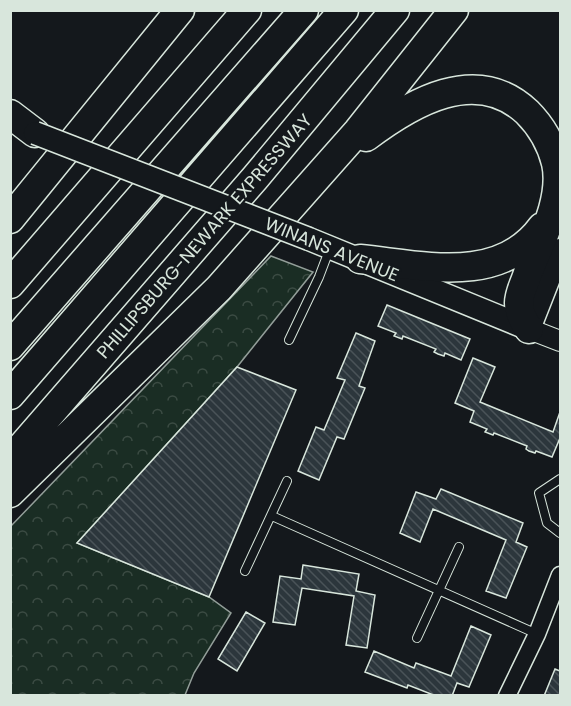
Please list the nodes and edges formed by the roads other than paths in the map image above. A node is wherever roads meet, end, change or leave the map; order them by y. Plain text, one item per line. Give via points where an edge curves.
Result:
1 (180, 10) edge
2 (247, 10) edge
3 (304, 10) edge
4 (344, 10) edge
5 (394, 10) edge
6 (454, 10) edge
7 (10, 114) edge
8 (23, 128) edge
9 (326, 168) junction
10 (553, 207) junction
11 (10, 219) edge
12 (330, 248) junction
13 (561, 250) edge
14 (360, 259) junction
15 (10, 284) edge
16 (529, 328) junction
17 (289, 340) dead end
18 (561, 341) edge
19 (10, 346) edge
20 (10, 395) edge
21 (10, 460) edge
22 (561, 479) edge
23 (287, 481) dead end
24 (10, 493) edge
25 (272, 516) junction
26 (561, 533) edge
27 (459, 547) dead end
28 (245, 571) dead end
29 (561, 575) edge
30 (439, 590) junction
31 (537, 634) junction
32 (417, 638) dead end
33 (507, 696) edge

1 - 11 highway
2 - 15 highway
3 - 19 highway
4 - 20 highway
5 - 21 highway, PHILLIPSBURG-NEWARK EXPRESSWAY via 255,178
6 - 9 highway
7 - 8 highway
8 - 12 main road, WINANS AVENUE, bridge
9 - 10 highway via 422,101 458,91 492,92 504,95 525,110 547,138 557,174
9 - 24 highway via 219,288
10 - 14 highway via 541,229 525,246 478,266 451,269
10 - 16 highway via 520,296 520,312
12 - 14 main road, WINANS AVENUE
12 - 17 lane
13 - 16 main road
14 - 16 main road, WINANS AVENUE
16 - 18 street, WINANS AVENUE
22 - 26 lane via 539,494 547,523
23 - 25 lane
25 - 28 lane
25 - 30 lane
27 - 30 lane
29 - 31 street
30 - 31 lane
30 - 32 lane
31 - 33 street

